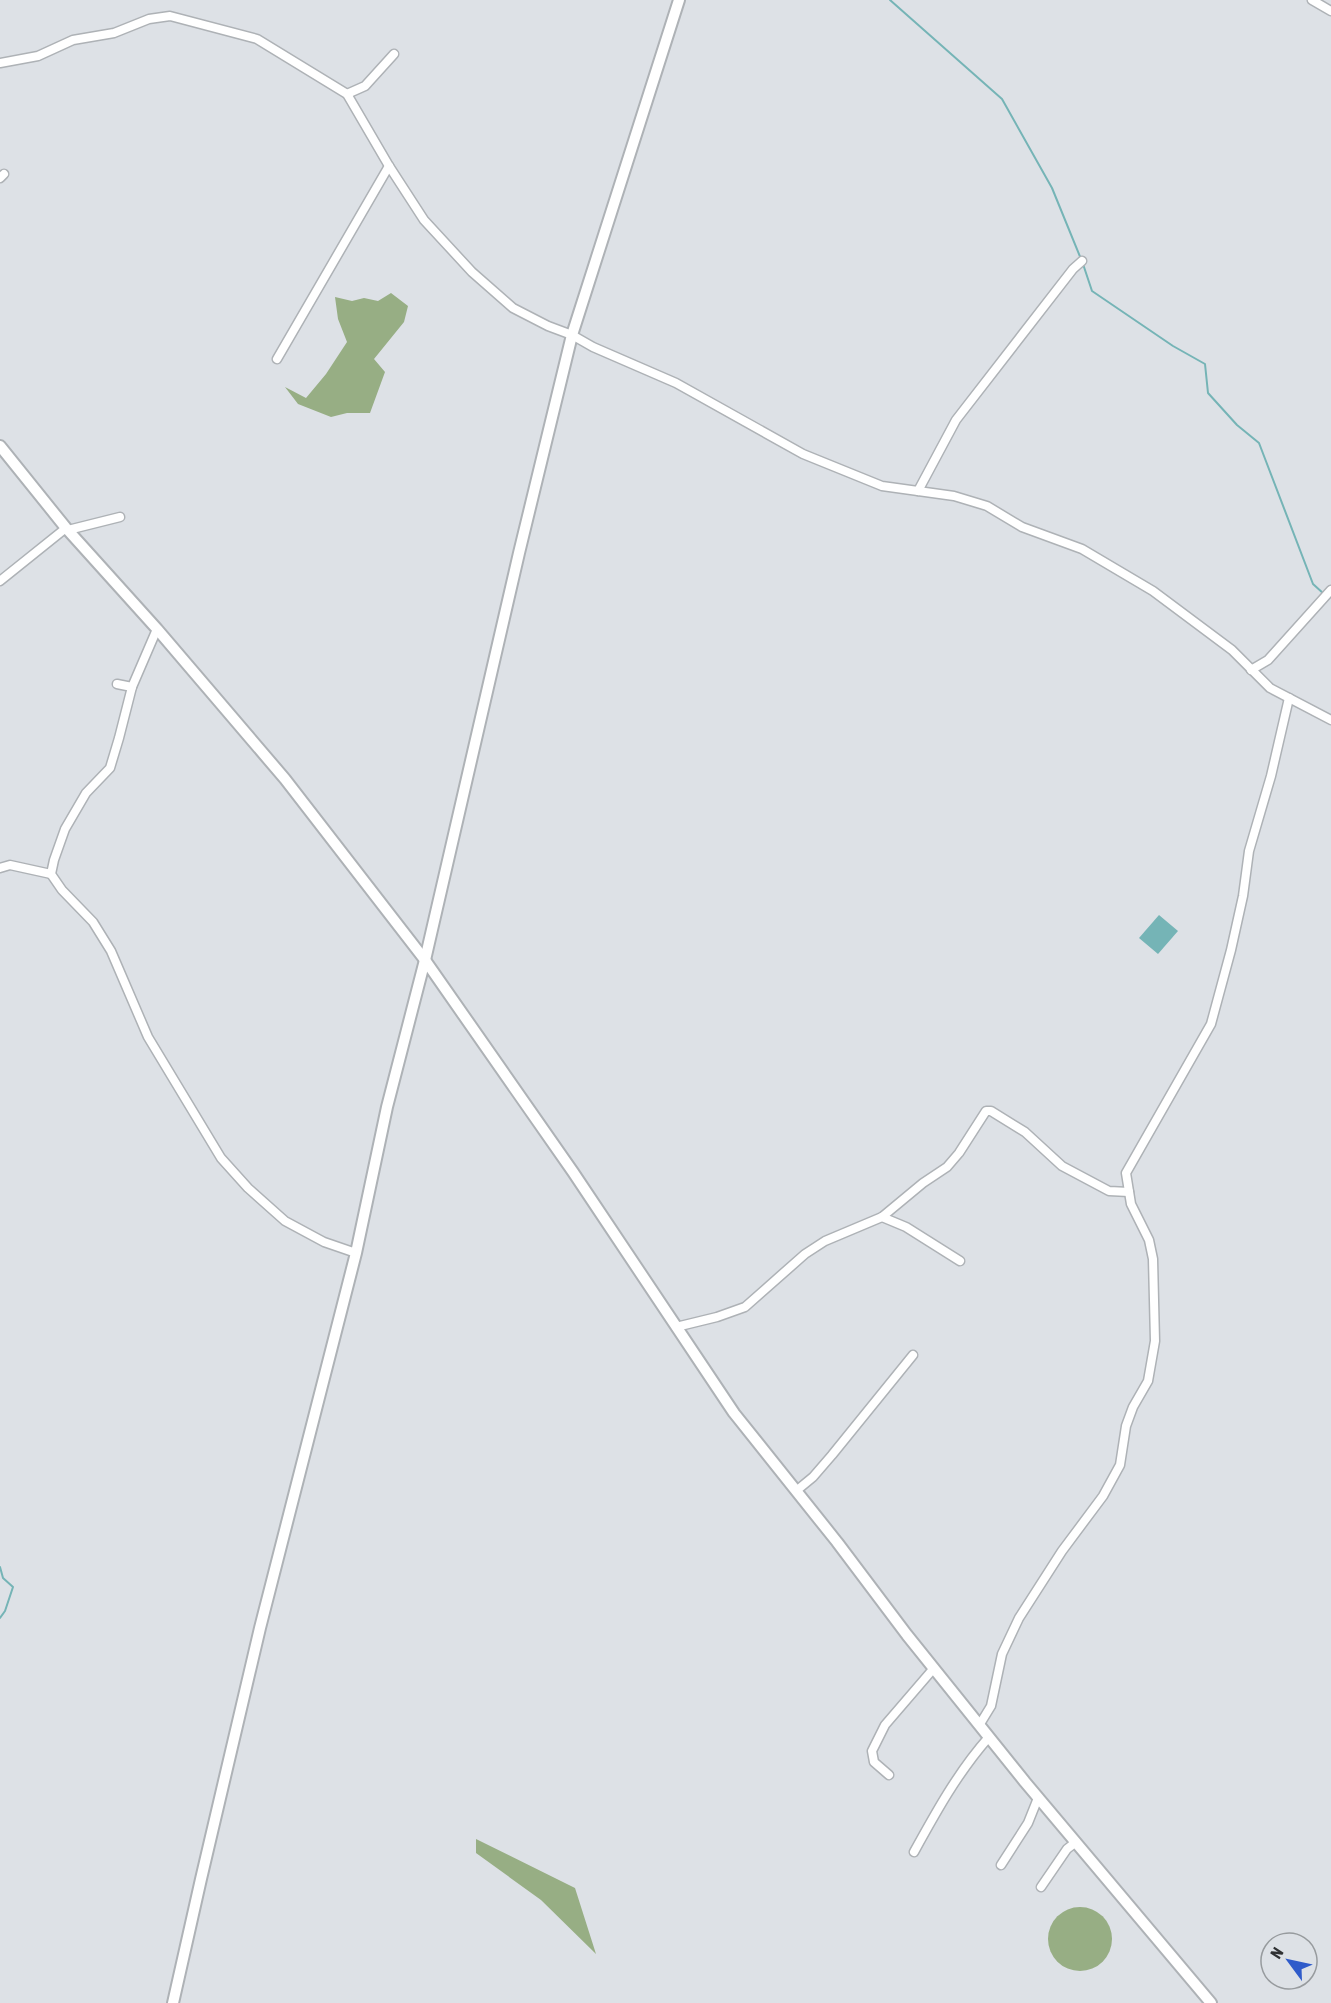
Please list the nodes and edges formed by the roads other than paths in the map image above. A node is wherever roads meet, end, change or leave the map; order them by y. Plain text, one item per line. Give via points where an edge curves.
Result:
1 (679, 0) edge
2 (1312, 0) edge
3 (1331, 11) edge
4 (394, 54) dead end
5 (0, 63) edge
6 (347, 94) junction
7 (389, 166) junction
8 (1082, 261) dead end
9 (572, 335) junction
10 (277, 359) dead end
11 (0, 446) edge
12 (918, 491) junction
13 (120, 517) dead end
14 (67, 529) junction
15 (0, 581) edge
16 (1328, 593) edge
17 (157, 629) junction
18 (1251, 670) junction
19 (117, 684) dead end
20 (132, 687) junction
21 (1289, 698) junction
22 (1331, 720) edge
23 (0, 868) edge
24 (51, 874) junction
25 (425, 960) junction
26 (1129, 1192) junction
27 (882, 1217) junction
28 (356, 1253) junction
29 (960, 1261) dead end
30 (676, 1327) junction
31 (913, 1355) dead end
32 (796, 1491) junction
33 (934, 1668) junction
34 (980, 1724) junction
35 (989, 1737) junction
36 (889, 1775) dead end
37 (1038, 1798) junction
38 (1076, 1842) junction
39 (914, 1852) dead end
40 (1001, 1865) dead end
41 (1041, 1887) dead end
42 (174, 2003) edge
43 (1211, 2003) edge

1 - 9 street
2 - 3 street
4 - 6 street via 366,87
5 - 6 street via 38,56 73,40 114,33 149,19 170,16 257,39
6 - 7 street
7 - 9 street via 424,220 472,272 513,308
7 - 10 street
8 - 12 street via 956,420
9 - 12 street via 676,383 803,454 882,486
9 - 25 street
11 - 14 street
12 - 18 street via 987,506 1022,527 1082,549 1153,591 1232,650
13 - 14 street
14 - 15 street
14 - 17 street
16 - 18 street via 1268,660
17 - 20 street
17 - 25 street via 285,779
18 - 21 street via 1270,688
19 - 20 street
20 - 24 street via 110,768 86,793 65,829
21 - 22 street
21 - 26 street via 1210,1024 1126,1173
23 - 24 street via 10,865
24 - 28 street via 93,922 111,951 148,1036 221,1158 285,1221 324,1242
25 - 28 street via 387,1107
25 - 30 street
26 - 27 street via 1109,1191 1062,1166 1025,1132 986,1111 947,1167
26 - 34 street via 1153,1259 1155,1341 1148,1381 1126,1425 1120,1465 1019,1618 1002,1654 991,1706
27 - 29 street via 906,1227
27 - 30 street via 825,1241 745,1307
28 - 42 street via 260,1628
30 - 32 street via 734,1413
31 - 32 street via 832,1455
32 - 33 street
33 - 34 street
33 - 36 street via 885,1725 872,1751 873,1762
34 - 35 street
35 - 37 street
35 - 39 street via 945,1797
37 - 38 street
37 - 40 street via 1028,1823
38 - 41 street
38 - 43 street

